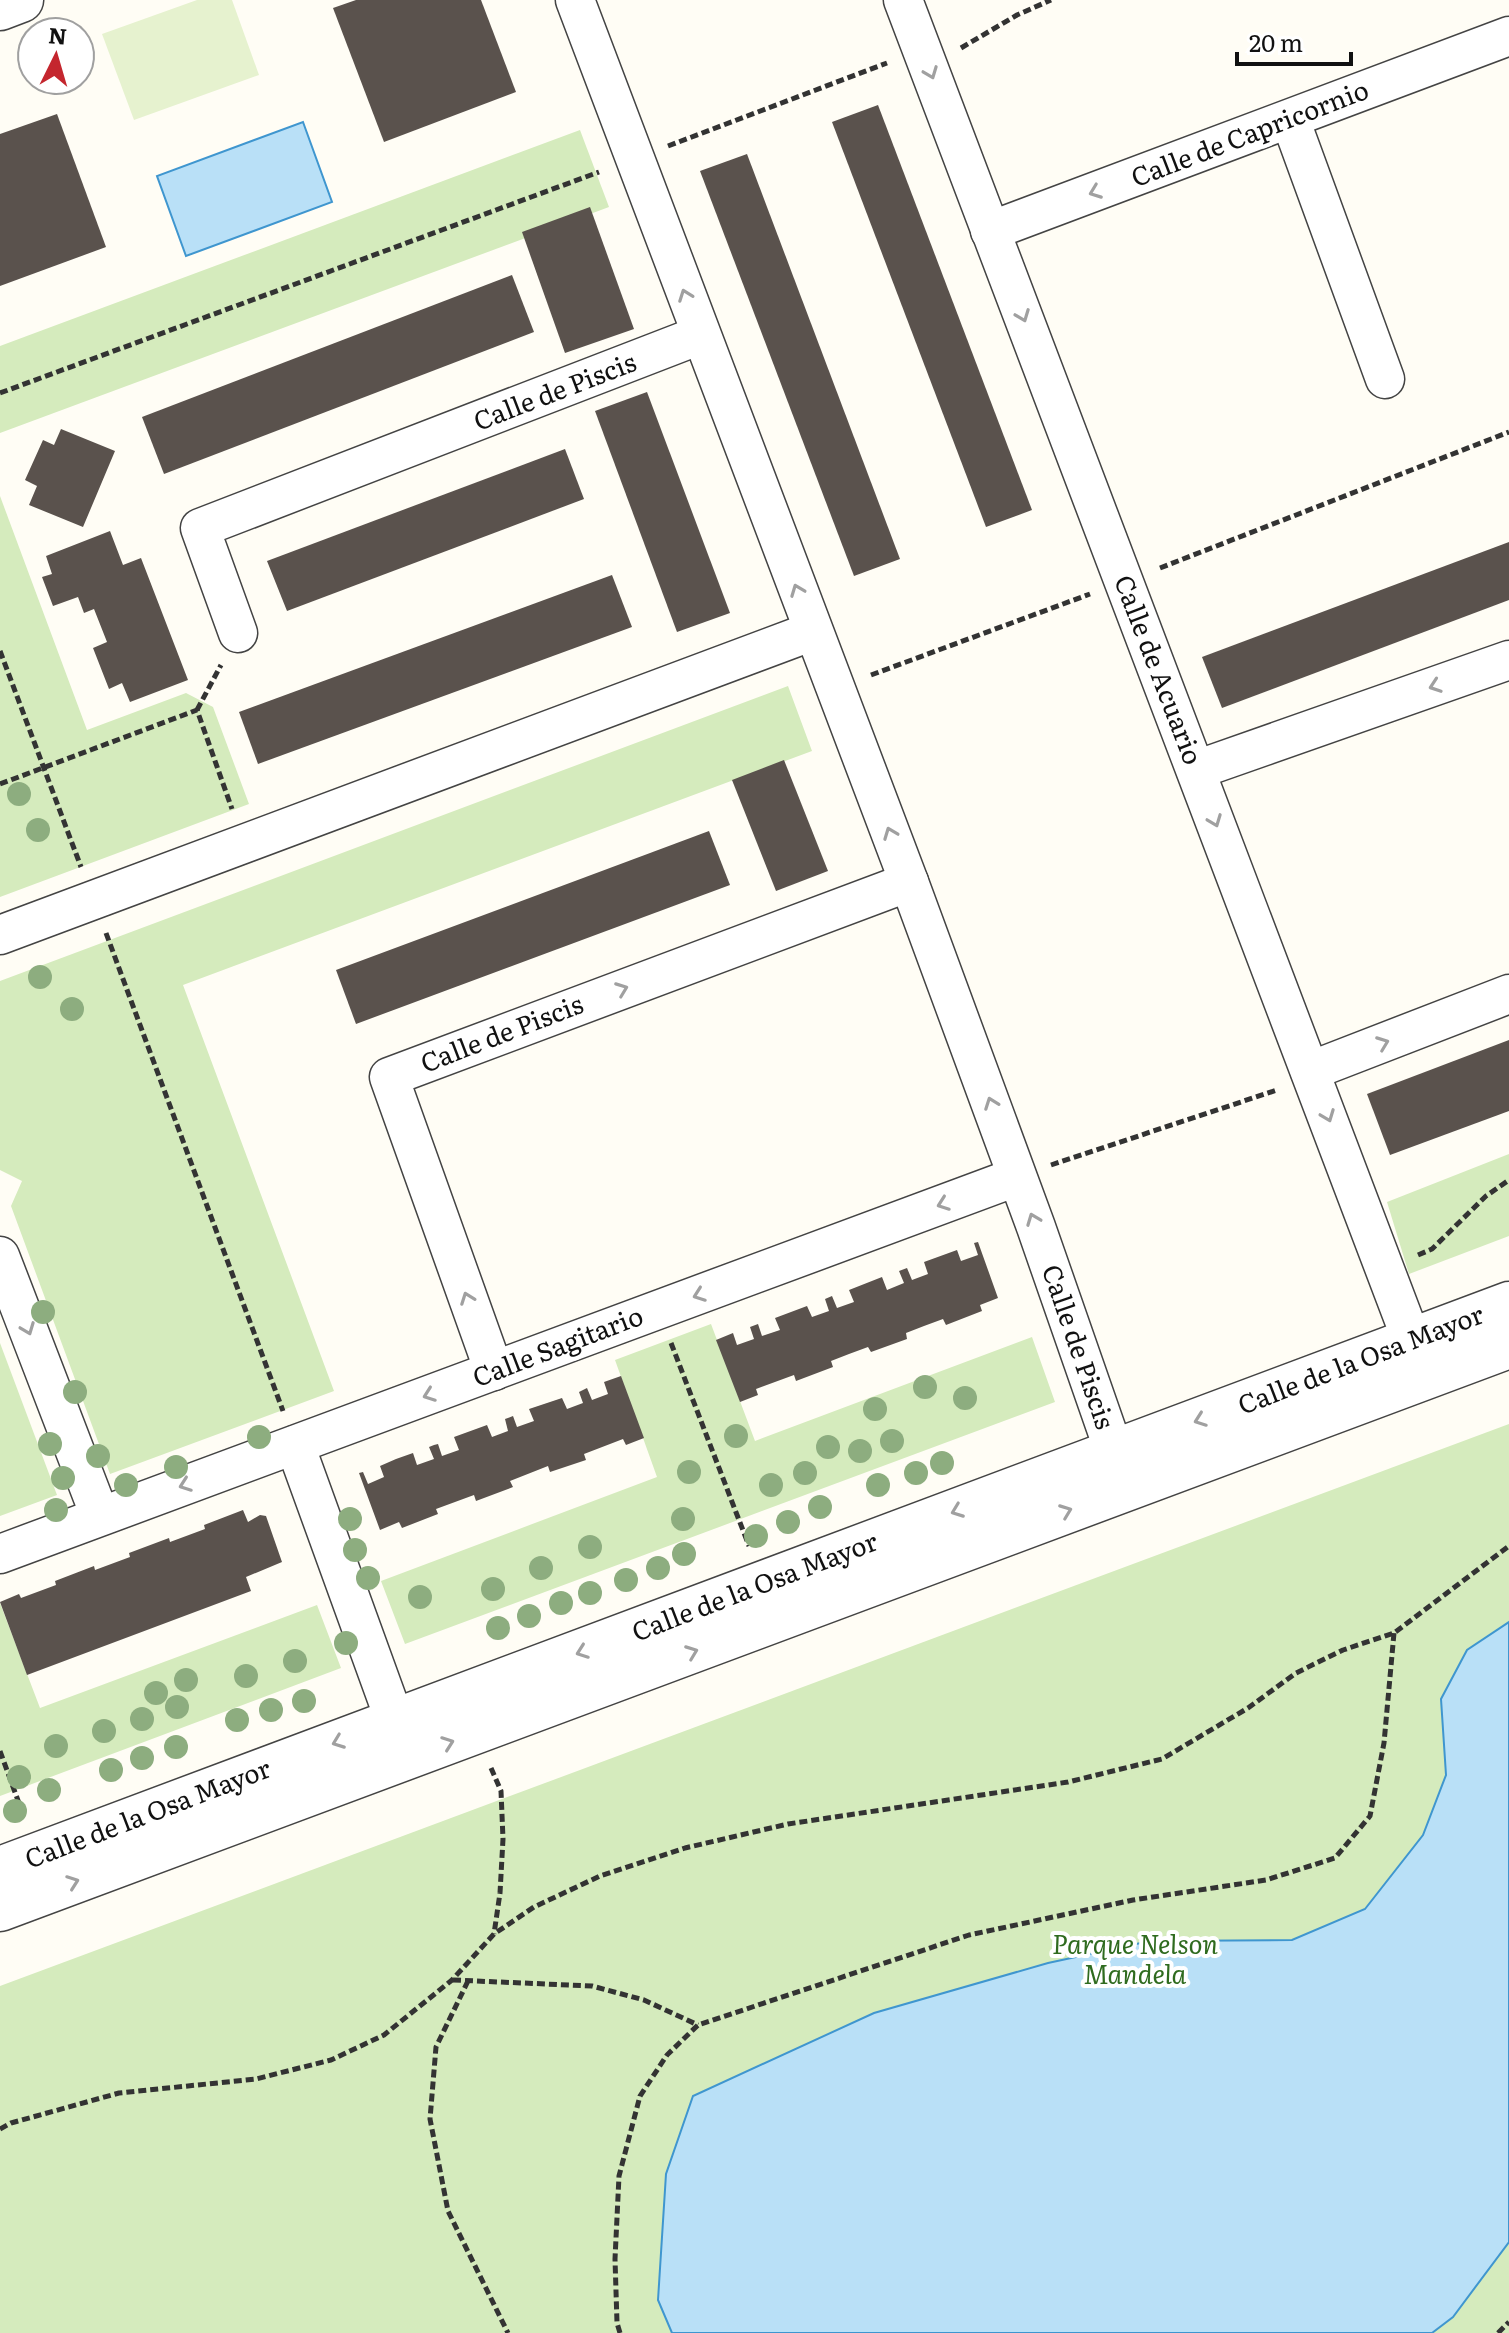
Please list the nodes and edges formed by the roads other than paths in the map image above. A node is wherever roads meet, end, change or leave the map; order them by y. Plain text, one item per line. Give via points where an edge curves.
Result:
1 (21, 0) edge
2 (575, 0) edge
3 (903, 0) edge
4 (0, 8) edge
5 (1509, 36) edge
6 (1290, 119) junction
7 (990, 231) junction
8 (700, 335) junction
9 (1385, 379) dead end
10 (813, 631) junction
11 (238, 633) road end
12 (1509, 660) edge
13 (1196, 770) junction
14 (909, 882) junction
15 (0, 935) edge
16 (1509, 994) edge
17 (1312, 1074) junction
18 (1016, 1177) junction
19 (0, 1256) edge
20 (1509, 1304) edge
21 (1412, 1341) junction
22 (1509, 1346) edge
23 (494, 1371) junction
24 (295, 1445) junction
25 (1114, 1451) junction
26 (100, 1516) junction
27 (0, 1554) edge
28 (395, 1721) junction
29 (19, 1862) edge
30 (0, 1909) edge

1 - 4 street
8 -> 2 street, Calle de Piscis
3 -> 7 street, Calle de Acuario
5 - 6 street, Calle de Capricornio
6 -> 7 street, Calle de Capricornio
6 - 9 street
7 -> 13 street, Calle de Acuario
10 -> 8 street, Calle de Piscis
8 - 11 street, Calle de Piscis via 200,528
14 -> 10 street, Calle de Piscis
10 - 15 street
12 -> 13 street
13 -> 17 street, Calle de Acuario
18 -> 14 street, Calle de Piscis
23 -> 14 street, Calle de Piscis via 389,1077
17 -> 16 street
17 -> 21 street, Calle de Acuario
18 -> 23 street, Calle Sagitario
25 -> 18 street, Calle de Piscis
19 -> 26 street
20 - 21 street, Calle de la Osa Mayor
21 -> 25 street, Calle de la Osa Mayor
30 -> 22 street, Calle de la Osa Mayor
23 -> 24 street, Calle Sagitario
24 -> 26 street, Calle Sagitario
24 - 28 street
25 -> 28 street, Calle de la Osa Mayor
26 - 27 street, Calle Sagitario
28 -> 29 street, Calle de la Osa Mayor

